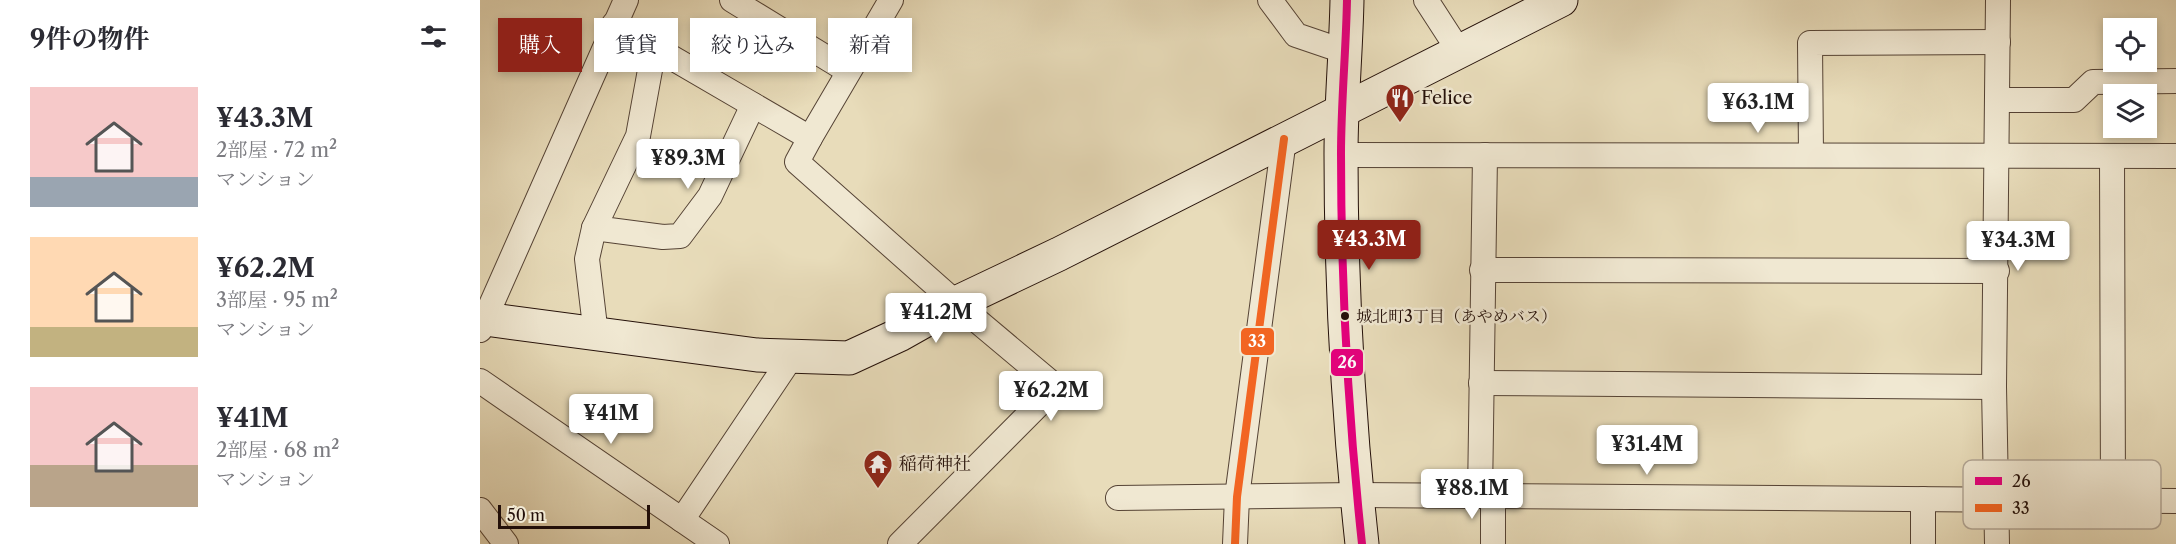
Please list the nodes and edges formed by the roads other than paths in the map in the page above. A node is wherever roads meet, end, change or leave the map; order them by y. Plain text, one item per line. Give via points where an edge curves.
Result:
1 (626, 0) edge
2 (732, 0) edge
3 (891, 0) edge
4 (1270, 0) edge
5 (1347, 0) edge
6 (1426, 0) edge
7 (1560, 0) edge
8 (1998, 0) edge
9 (617, 18) edge
10 (880, 18) edge
11 (1998, 42) junction
12 (1460, 51) junction
13 (1346, 52) junction
14 (828, 58) edge
15 (678, 62) edge
16 (594, 70) edge
17 (650, 72) edge
18 (847, 72) edge
19 (2176, 81) edge
20 (1998, 100) junction
21 (753, 105) junction
22 (1342, 111) junction
23 (810, 138) junction
24 (1284, 139) junction
25 (1341, 154) junction
26 (1485, 155) junction
27 (1811, 155) junction
28 (1997, 156) junction
29 (2112, 156) junction
30 (2176, 156) edge
31 (594, 228) junction
32 (1482, 270) junction
33 (1997, 271) junction
34 (956, 303) junction
35 (483, 324) edge
36 (596, 335) junction
37 (792, 356) junction
38 (480, 381) edge
39 (1481, 383) junction
40 (1994, 387) junction
41 (1996, 460) edge
42 (2113, 460) edge
43 (1357, 495) junction
44 (1237, 496) junction
45 (1486, 496) junction
46 (1118, 498) dead end
47 (1923, 499) junction
48 (1963, 500) edge
49 (480, 510) edge
50 (682, 520) junction
51 (506, 544) edge
52 (717, 544) edge
53 (900, 544) edge
54 (1235, 544) edge
55 (1362, 544) edge
56 (1493, 544) edge
57 (1923, 544) edge

1 - 9 street
2 - 14 street
3 - 10 street
4 - 13 street via 1296,35
5 - 13 street
6 - 12 street
7 - 12 street
8 - 11 street
11 - 20 street
11 - 27 street via 1810,43
12 - 22 street
13 - 22 street
15 - 21 street
16 - 35 street
17 - 31 street via 638,136
18 - 23 street
19 - 20 street via 2093,82 2074,100
20 - 28 street
21 - 23 street
21 - 31 street via 710,196 680,236
22 - 24 street
22 - 25 street
23 - 34 street via 797,162
24 - 34 street
24 - 44 street
25 - 26 street
25 - 43 street via 1347,385
26 - 27 street
26 - 32 street
27 - 28 street
28 - 29 street
28 - 33 street
29 - 30 street
29 - 42 street
31 - 36 street via 587,259
32 - 33 street
32 - 39 street
33 - 40 street
34 - 37 street via 849,358
34 - 53 street via 1056,387
35 - 36 street
36 - 37 street
37 - 50 street
38 - 50 street
39 - 40 street
39 - 45 street
40 - 41 street
43 - 44 street
43 - 45 street
43 - 55 street
44 - 46 street
44 - 54 street
45 - 47 street
45 - 56 street
47 - 48 street
47 - 57 street
49 - 51 street
50 - 52 street

